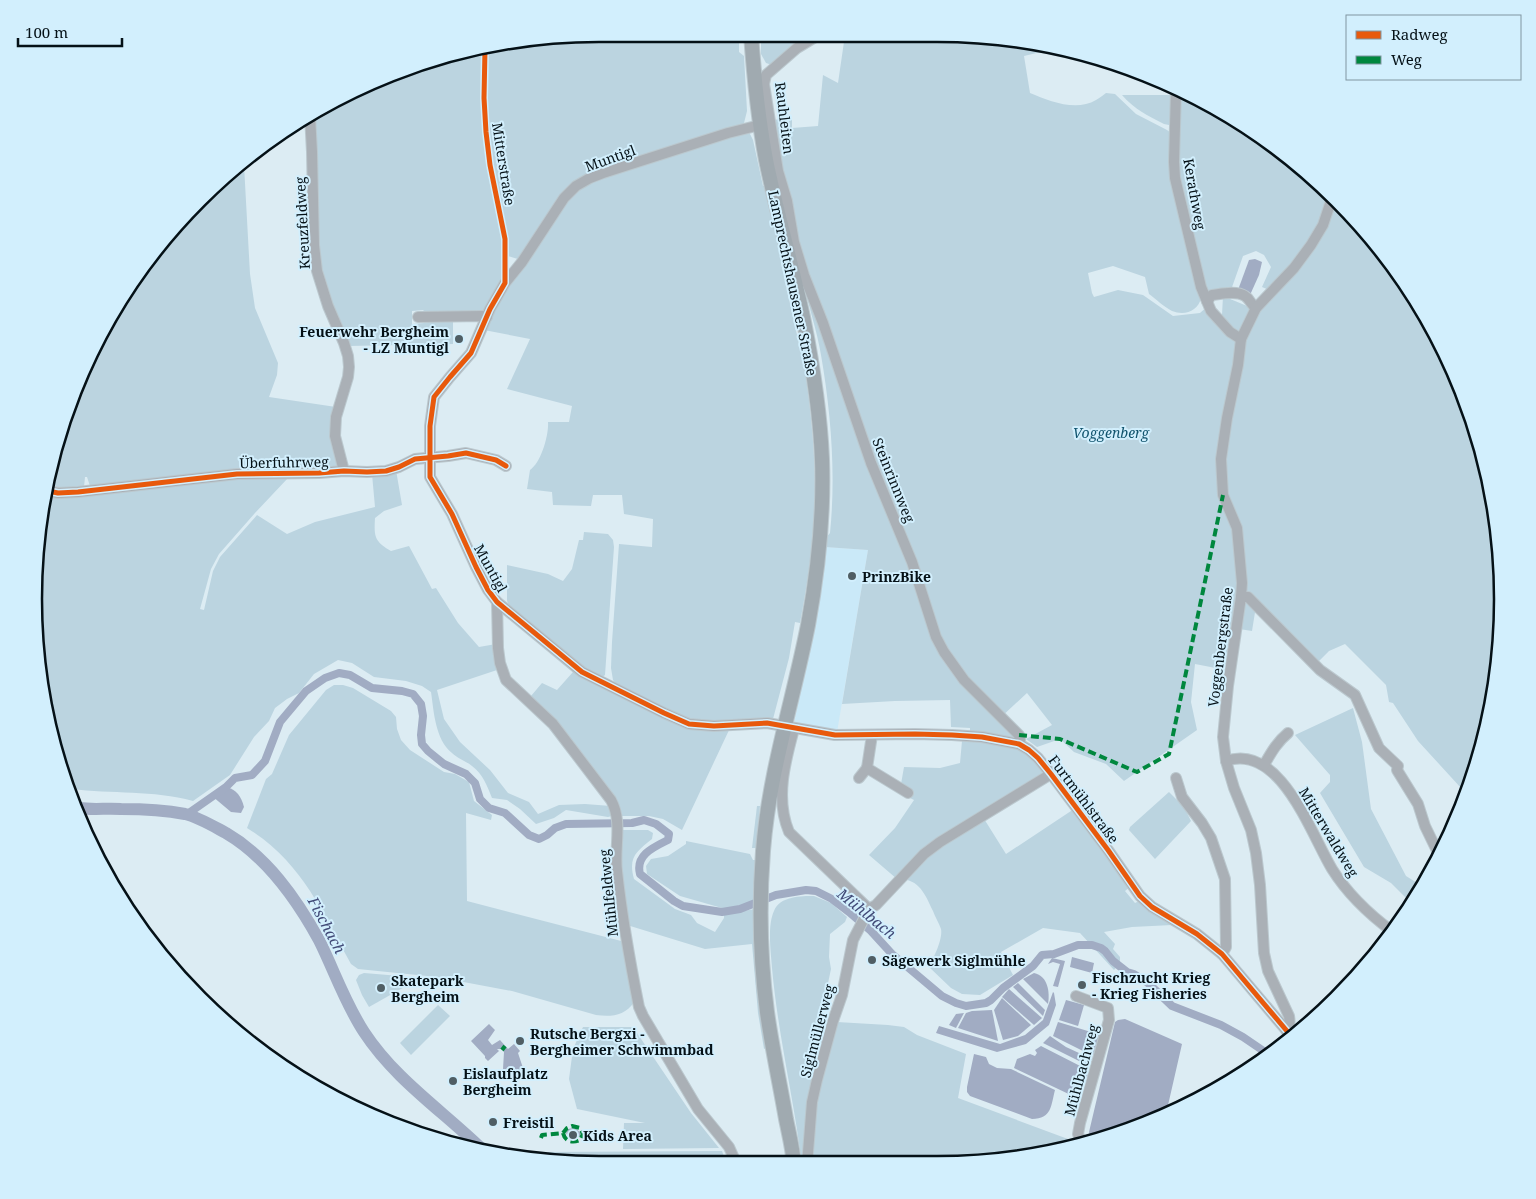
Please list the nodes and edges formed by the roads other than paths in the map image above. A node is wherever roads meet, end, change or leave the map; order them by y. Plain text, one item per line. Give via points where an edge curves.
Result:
1 (752, 42) edge
2 (807, 42) edge
3 (1176, 97) edge
4 (311, 123) edge
5 (760, 125) junction
6 (787, 201) joint
7 (1329, 205) edge
8 (1207, 301) junction
9 (1256, 308) junction
10 (418, 317) dead end
11 (487, 317) junction
12 (1241, 339) junction
13 (430, 458) junction
14 (506, 466) dead end
15 (344, 471) junction
16 (53, 492) edge
17 (1241, 597) junction
18 (497, 602) junction
19 (789, 728) junction
20 (1288, 733) dead end
21 (872, 735) junction
22 (1019, 744) junction
23 (1226, 761) junction
24 (1264, 765) junction
25 (867, 768) junction
26 (1050, 774) junction
27 (859, 778) dead end
28 (1176, 778) dead end
29 (908, 793) dead end
30 (1435, 847) edge
31 (869, 909) junction
32 (1387, 927) edge
33 (1222, 954) junction
34 (1076, 996) dead end
35 (1289, 1030) edge
36 (1288, 1031) edge
37 (1079, 1138) edge
38 (732, 1156) edge
39 (792, 1156) edge
40 (808, 1156) edge

1 - 5 main road, Lamprechtshausener Straße
2 - 6 street, Rauhleiten via 766,75 764,84 778,171
3 - 8 street, Kerathweg via 1175,178
4 - 15 street, Kreuzfeldweg via 317,271 348,356 348,377 336,418 335,436
5 - 11 street, Muntigl via 603,173 576,186 554,211 505,283
5 - 19 main road, Lamprechtshausener Straße via 803,319 815,384 822,458 817,563
6 - 22 street, Steinrinnweg via 804,275 868,455 912,562 936,637 964,680 1019,735
7 - 9 street, Voggenbergstraße via 1323,224 1304,256
8 - 9 street via 1212,295 1242,294
8 - 12 street, Kerathweg via 1211,311
9 - 12 street, Voggenbergstraße
10 - 11 street
11 - 13 street, Muntigl via 470,353 434,397
12 - 17 street, Voggenbergstraße via 1221,459 1223,495 1237,528
13 - 14 street, Überfuhrweg via 466,453 496,460
13 - 15 street, Überfuhrweg via 415,459 386,471
13 - 18 street, Muntigl via 430,477
15 - 16 street, Überfuhrweg via 237,474
17 - 23 street, Voggenbergstraße via 1223,737
17 - 30 street via 1248,597 1320,670 1355,695 1379,748 1398,766
18 - 19 street, Muntigl via 582,672 688,724 767,723
18 - 38 street, Mühlfeldweg via 498,648 506,680 553,724 611,800 618,816 616,868 639,1007 698,1109 729,1147
19 - 21 street, Furtmühlstraße via 835,735
19 - 31 street via 782,792 784,821 789,832
19 - 39 main road, Lamprechtshausener Straße via 772,782 766,819 761,910 767,1012
20 - 24 street
21 - 22 street, Furtmühlstraße via 952,735
21 - 25 street
22 - 26 street, Furtmühlstraße via 1038,758
23 - 24 street, Mitterwaldweg via 1243,758
23 - 35 street, Voggenbergstraße via 1251,830 1260,884 1264,952 1268,970 1289,1016
24 - 32 street, Mitterwaldweg via 1296,804 1332,870
25 - 27 street
25 - 29 street
26 - 31 street, Siglmüllerweg via 924,854
26 - 33 street, Furtmühlstraße via 1140,896
28 - 33 street via 1182,797 1211,838 1225,879 1226,947
31 - 40 street, Siglmüllerweg via 853,940 842,995 817,1080
33 - 36 street, Furtmühlstraße
34 - 37 street, Mühlbachweg via 1108,1008 1109,1020 1080,1123

